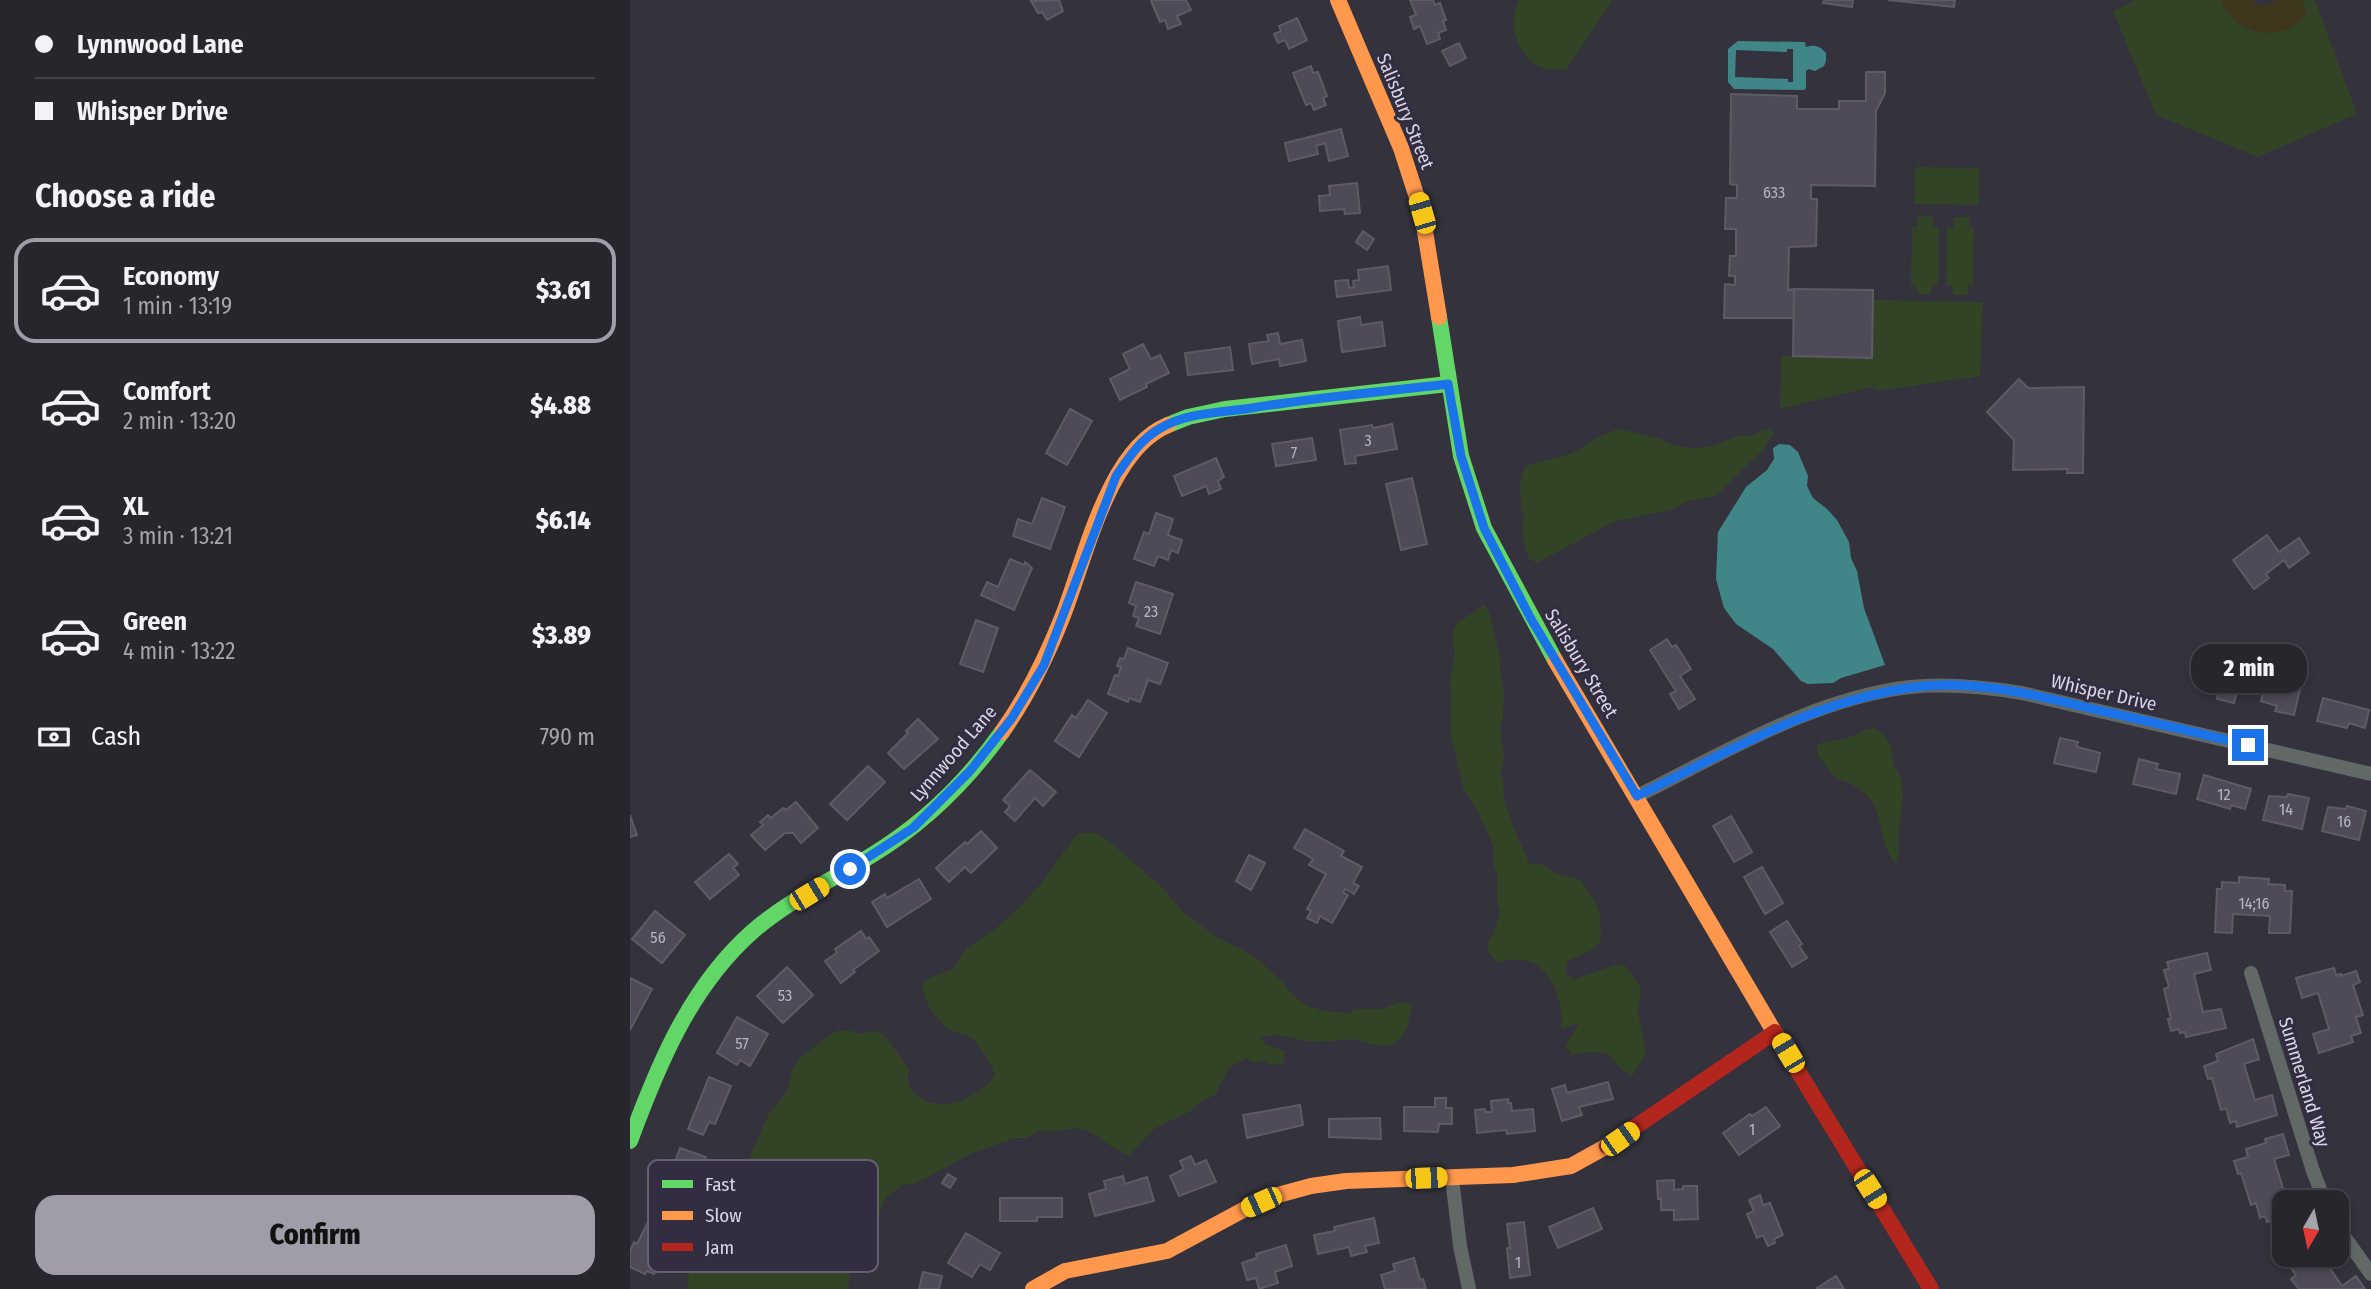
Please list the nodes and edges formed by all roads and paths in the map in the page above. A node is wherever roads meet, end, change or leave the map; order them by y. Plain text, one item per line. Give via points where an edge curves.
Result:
1 (1338, 0) edge
2 (1448, 384) junction
3 (2371, 774) edge
4 (1637, 796) junction
5 (2251, 973) dead end
6 (1775, 1032) junction
7 (630, 1141) edge
8 (1452, 1178) junction
9 (2320, 1190) edge
10 (2349, 1245) edge
11 (2371, 1274) edge
12 (1033, 1289) edge
13 (1469, 1289) edge
14 (1931, 1289) edge

1 - 2 street, Salisbury Street via 1401,148 1422,213
2 - 4 street, Salisbury Street via 1461,456 1484,528 1531,619
2 - 7 street, Lynnwood Lane via 1188,416 1146,438 1116,476 1044,665 993,745 913,828 783,909 727,956 673,1037
3 - 4 street, Whisper Drive via 2022,693 1938,685 1881,692 1821,709
4 - 6 street, Salisbury Street
5 - 9 street, Summerland Way
6 - 8 street via 1572,1167
6 - 14 street, Salisbury Street
8 - 12 street via 1346,1181 1295,1189 1245,1209 1167,1251 1065,1271
8 - 13 street
10 - 11 street

